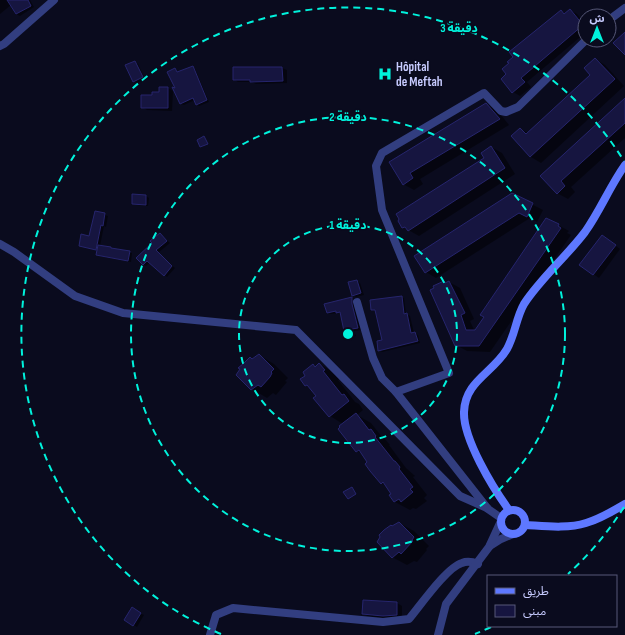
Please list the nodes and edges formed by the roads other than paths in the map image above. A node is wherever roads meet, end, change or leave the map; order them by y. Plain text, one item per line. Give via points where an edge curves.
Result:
1 (54, 0) edge
2 (1, 42) edge
3 (578, 48) edge
4 (625, 165) edge
5 (0, 244) edge
6 (358, 302) dead end
7 (396, 392) junction
8 (625, 504) edge
9 (488, 509) junction
10 (509, 510) junction
11 (501, 520) junction
12 (525, 525) junction
13 (513, 534) junction
14 (489, 547) junction
15 (478, 564) junction
16 (210, 635) edge
17 (438, 635) edge

1 - 2 street
3 - 7 street via 518,107 506,112 501,111 484,94 382,153 376,166 382,210 449,372
4 - 10 main road via 585,232 524,305 507,349 470,389 466,400 465,425 476,453
5 - 9 street via 75,296 123,313 296,330 460,496
6 - 7 street via 373,358 382,378
7 - 9 street
8 - 12 main road via 585,524
9 - 11 street
10 - 11 main road
10 - 12 main road via 520,512
11 - 13 main road via 503,529
11 - 14 street
12 - 13 main road
13 - 14 street
14 - 15 street
15 - 16 street via 468,562 456,565 409,619 383,622 233,608 216,615
15 - 17 street via 446,604

